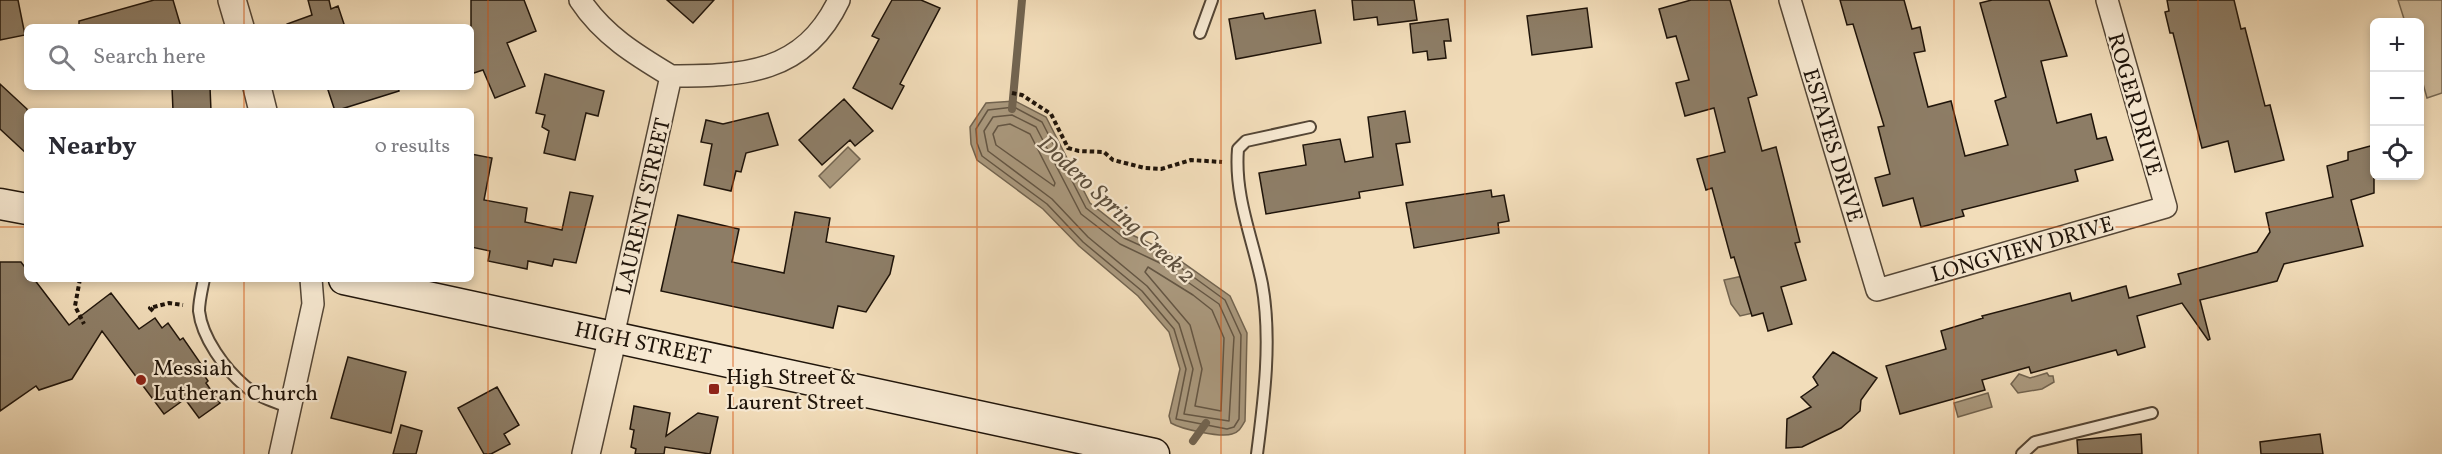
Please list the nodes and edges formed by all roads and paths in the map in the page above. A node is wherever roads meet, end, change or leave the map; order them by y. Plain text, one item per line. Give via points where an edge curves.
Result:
1 (232, 0) edge
2 (580, 0) edge
3 (839, 0) edge
4 (1212, 0) edge
5 (1790, 0) edge
6 (2107, 0) edge
7 (239, 24) edge
8 (1200, 33) dead end
9 (671, 76) junction
10 (258, 90) edge
11 (1012, 93) dead end
12 (262, 108) edge
13 (1310, 127) dead end
14 (1236, 168) junction
15 (0, 204) edge
16 (2166, 207) joint
17 (24, 209) edge
18 (79, 282) edge
19 (204, 282) edge
20 (311, 282) edge
21 (358, 282) edge
22 (1877, 290) joint
23 (184, 305) dead end
24 (153, 311) dead end
25 (84, 324) dead end
26 (613, 336) junction
27 (291, 408) junction
28 (2152, 413) dead end
29 (280, 454) edge
30 (586, 454) edge
31 (1154, 454) edge
32 (1257, 454) edge
33 (2022, 454) edge

1 - 7 street
2 - 9 street via 621,46
3 - 9 street via 831,18 803,46 770,68 729,76
4 - 8 lane
5 - 22 street, ESTATES DRIVE
6 - 16 street, ROGER DRIVE
9 - 26 street, LAURENT STREET
10 - 12 street
11 - 14 path via 1051,114 1068,148 1074,151 1104,152 1113,160 1145,168 1217,160
13 - 14 lane via 1246,141 1238,150
14 - 32 lane via 1240,202 1262,285 1266,323
15 - 17 main road
16 - 22 street, LONGVIEW DRIVE
18 - 25 path via 75,306
19 - 27 lane via 199,310 213,348 244,385 265,399
20 - 27 street via 313,304
21 - 26 main road, HIGH STREET
23 - 24 path via 156,305 150,308
26 - 30 street, LAURENT STREET
26 - 31 main road, HIGH STREET
27 - 29 street
28 - 33 lane via 2035,442

